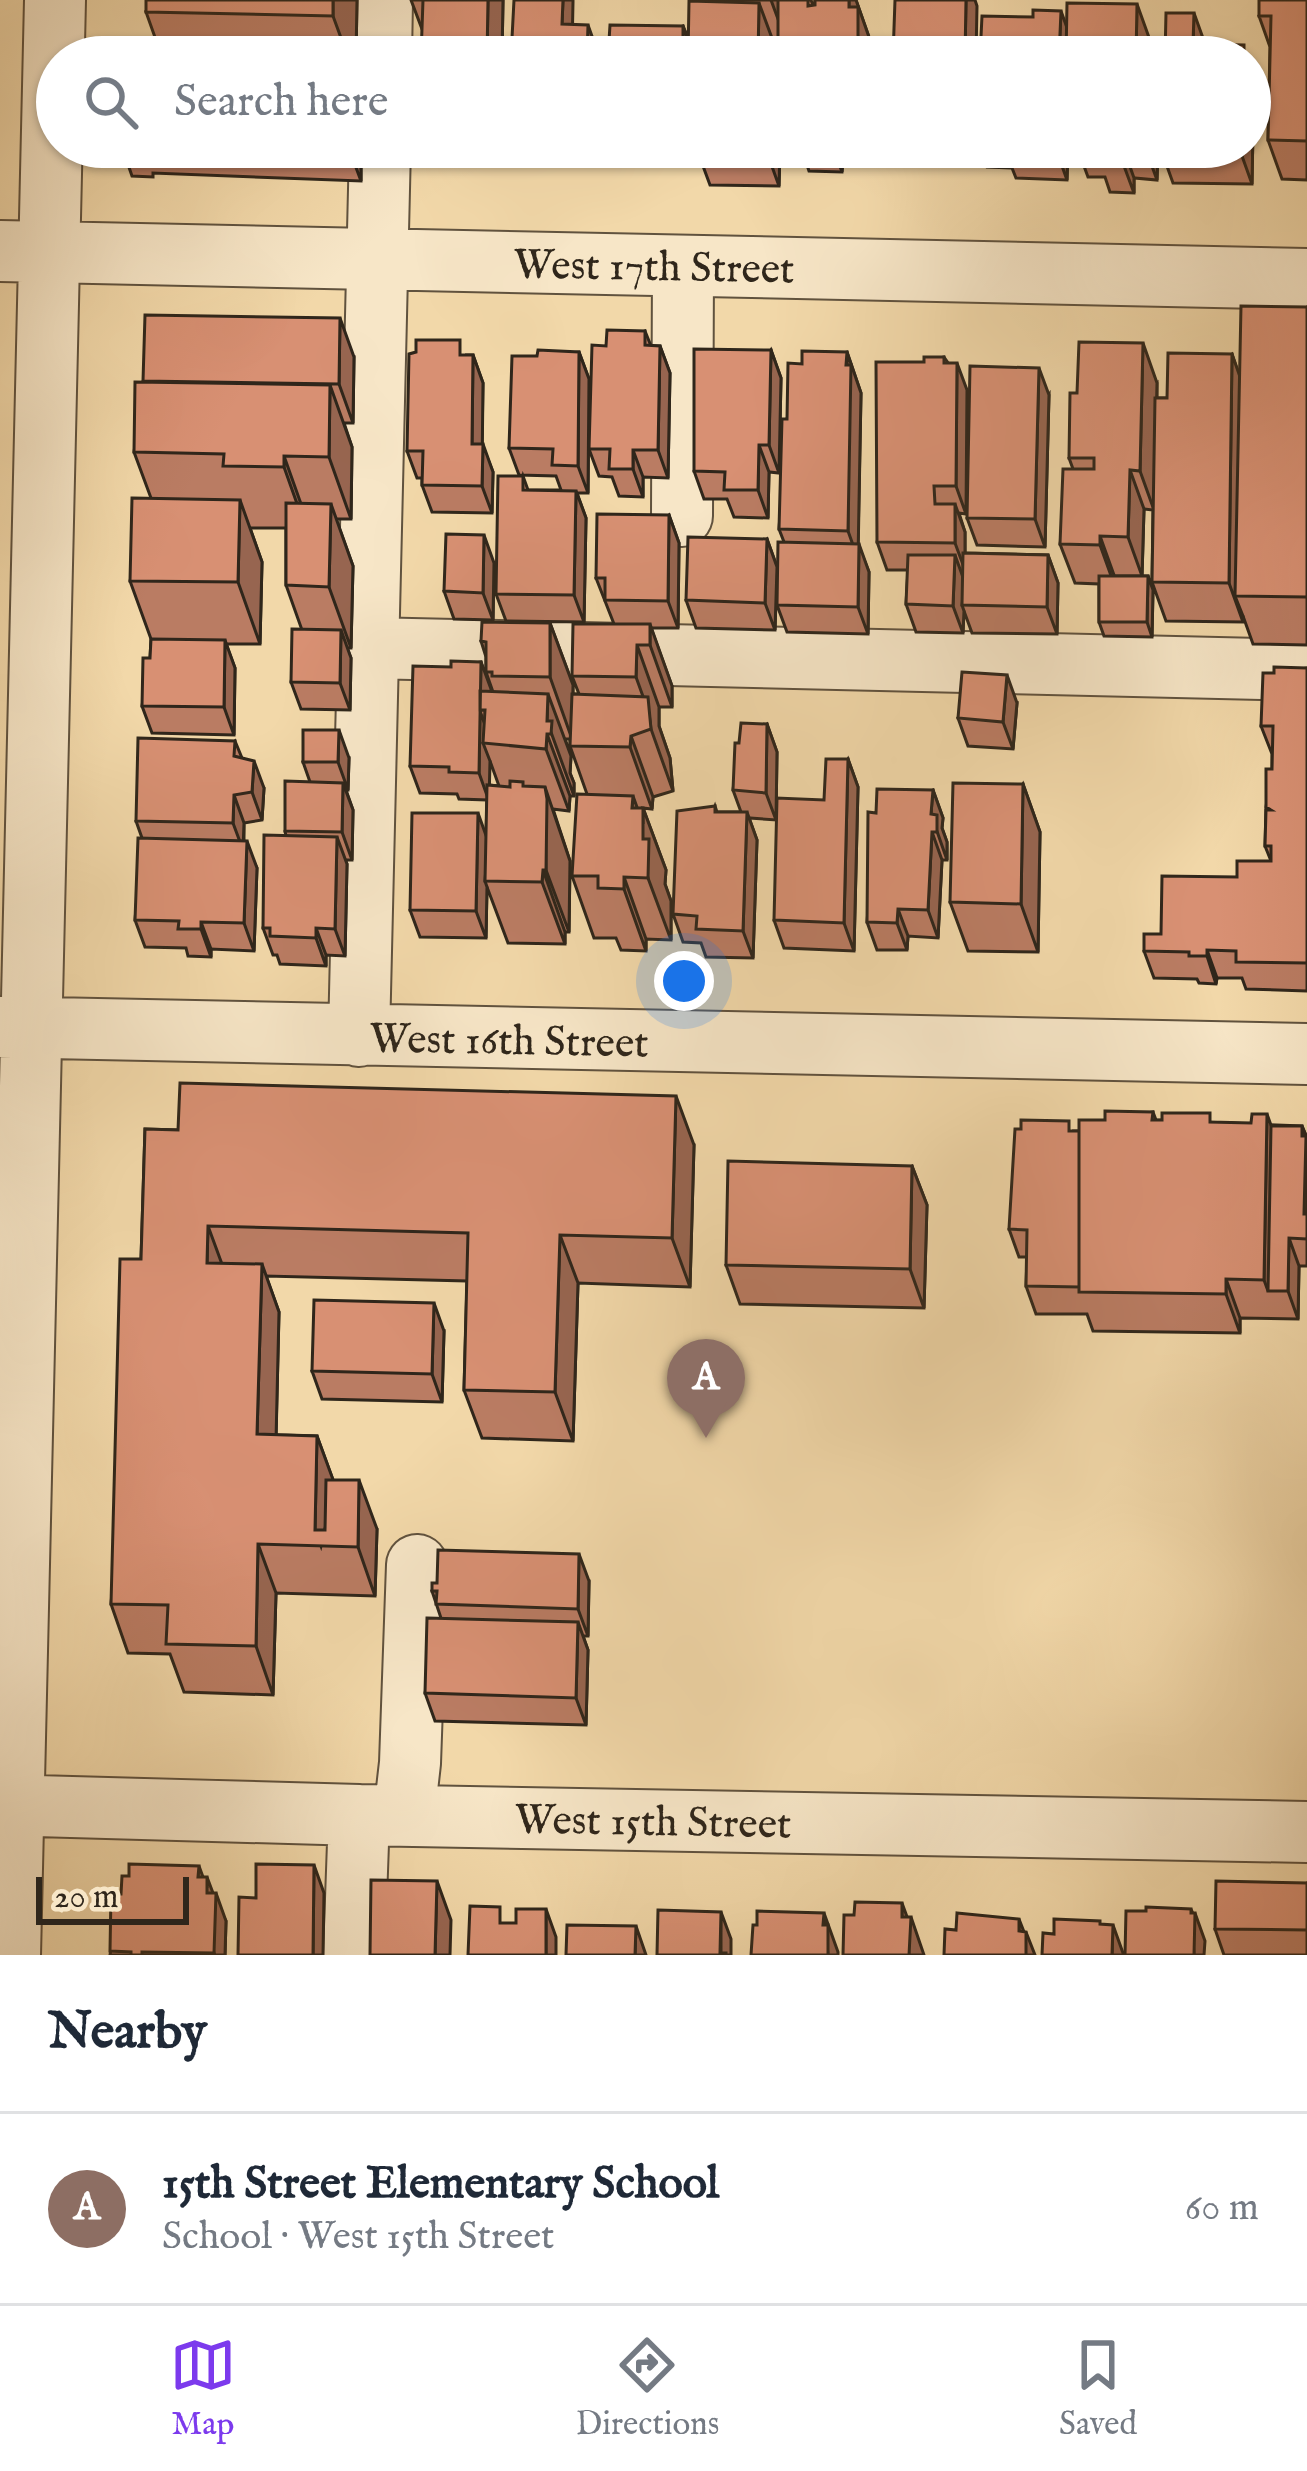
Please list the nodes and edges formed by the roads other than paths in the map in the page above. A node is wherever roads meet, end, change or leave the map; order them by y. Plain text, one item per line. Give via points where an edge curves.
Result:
1 (55, 0) edge
2 (382, 0) edge
3 (51, 36) edge
4 (382, 36) edge
5 (36, 160) edge
6 (380, 168) edge
7 (25, 252) edge
8 (378, 260) junction
9 (682, 266) junction
10 (1307, 279) edge
11 (682, 516) dead end
12 (21, 639) edge
13 (368, 648) junction
14 (1307, 670) edge
15 (16, 1027) edge
16 (359, 1036) junction
17 (1307, 1054) edge
18 (11, 1426) edge
19 (417, 1565) dead end
20 (6, 1805) edge
21 (381, 1816) junction
22 (1307, 1832) edge
23 (10, 1955) edge
24 (354, 1955) edge

1 - 3 street
2 - 4 street
5 - 7 street
6 - 8 street
7 - 8 street, West 17th Street
7 - 12 street
8 - 9 street, West 17th Street
8 - 13 street
9 - 10 street, West 17th Street
9 - 11 street
12 - 15 street
13 - 14 street
13 - 16 street
15 - 16 street, West 16th Street
15 - 18 street
16 - 17 street, West 16th Street
18 - 20 street
19 - 21 street
20 - 21 street, West 15th Street
20 - 23 street
21 - 22 street, West 15th Street
21 - 24 street

